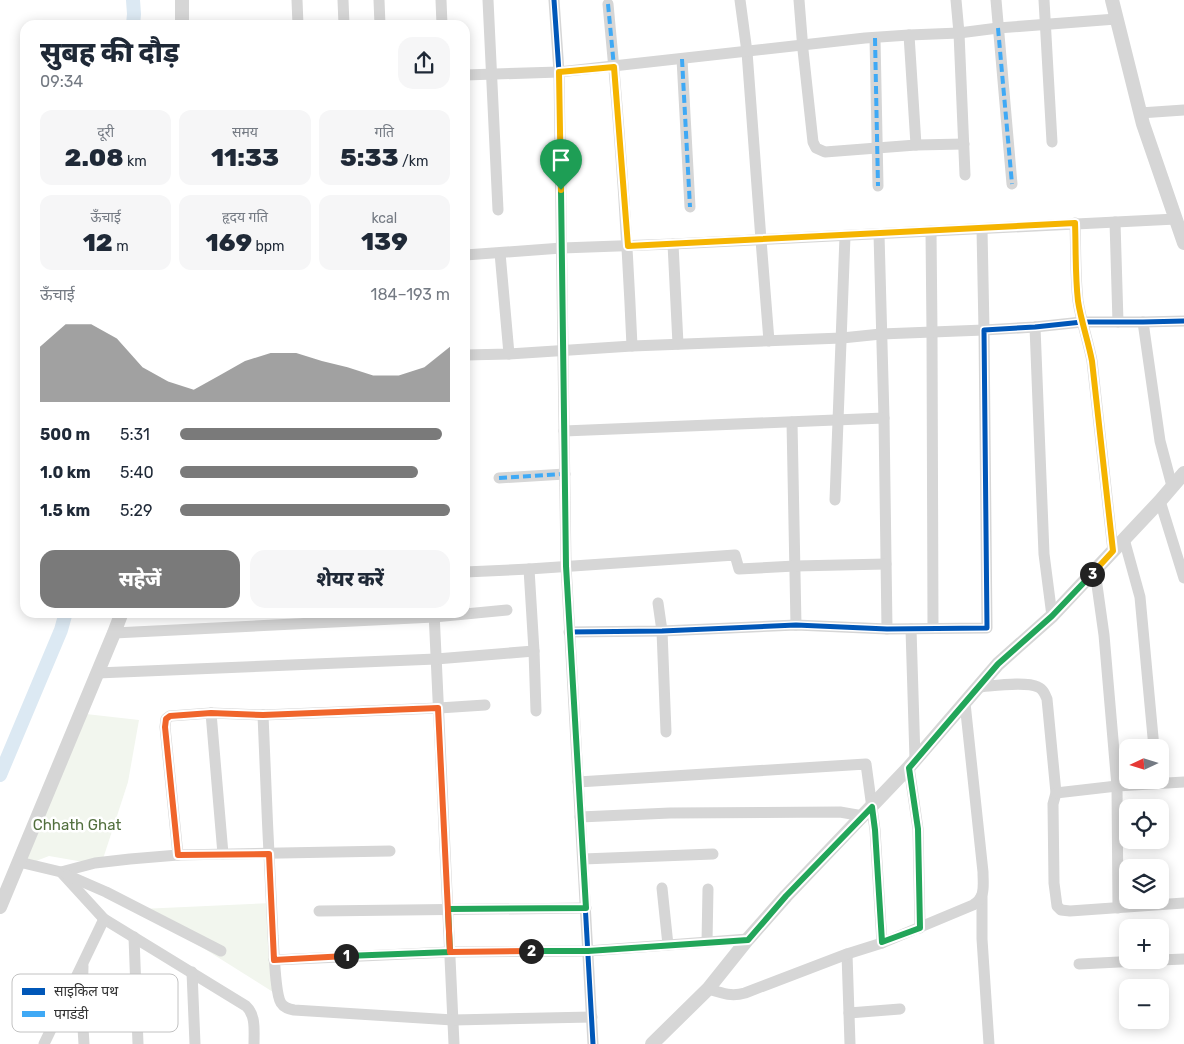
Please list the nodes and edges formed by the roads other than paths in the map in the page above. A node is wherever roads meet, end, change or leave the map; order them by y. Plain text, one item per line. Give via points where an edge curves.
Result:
1 (182, 0) edge
2 (297, 0) edge
3 (342, 0) edge
4 (379, 0) edge
5 (441, 0) edge
6 (488, 0) edge
7 (554, 0) edge
8 (740, 0) edge
9 (799, 0) edge
10 (956, 0) edge
11 (996, 0) edge
12 (1044, 0) edge
13 (1112, 0) edge
14 (608, 4) dead end
15 (1116, 19) junction
16 (182, 20) edge
17 (298, 20) edge
18 (344, 20) edge
19 (380, 20) edge
20 (442, 20) edge
21 (1045, 24) junction
22 (998, 28) junction
23 (959, 33) junction
24 (909, 35) junction
25 (875, 38) junction
26 (802, 46) junction
27 (747, 52) junction
28 (682, 59) junction
29 (614, 67) junction
30 (559, 72) junction
31 (492, 74) junction
32 (470, 75) edge
33 (1184, 110) edge
34 (1140, 112) junction
35 (1052, 142) dead end
36 (964, 144) junction
37 (916, 145) junction
38 (878, 147) junction
39 (965, 175) dead end
40 (1012, 184) dead end
41 (878, 186) dead end
42 (690, 207) dead end
43 (498, 210) dead end
44 (1176, 219) junction
45 (1115, 222) junction
46 (1075, 223) junction
47 (982, 229) junction
48 (931, 231) junction
49 (879, 234) junction
50 (845, 236) junction
51 (1183, 236) edge
52 (760, 240) junction
53 (673, 244) junction
54 (628, 246) junction
55 (562, 248) junction
56 (500, 253) junction
57 (470, 255) edge
58 (1184, 321) edge
59 (1082, 322) junction
60 (1118, 322) junction
61 (1143, 322) junction
62 (1035, 328) junction
63 (984, 330) junction
64 (932, 332) junction
65 (881, 334) junction
66 (842, 338) junction
67 (769, 341) junction
68 (678, 344) junction
69 (632, 346) junction
70 (563, 351) junction
71 (508, 354) junction
72 (470, 356) edge
73 (884, 418) junction
74 (838, 420) junction
75 (792, 422) junction
76 (564, 431) junction
77 (1184, 473) edge
78 (565, 474) junction
79 (499, 478) dead end
80 (1172, 486) junction
81 (835, 500) dead end
82 (1160, 501) junction
83 (1124, 539) junction
84 (1113, 551) junction
85 (886, 564) junction
86 (566, 566) junction
87 (795, 566) junction
88 (529, 569) junction
89 (1095, 571) junction
90 (470, 572) edge
91 (1184, 578) edge
92 (658, 603) dead end
93 (507, 610) dead end
94 (470, 613) edge
95 (1052, 616) junction
96 (120, 618) edge
97 (381, 618) edge
98 (434, 618) edge
99 (796, 625) junction
100 (911, 628) junction
101 (933, 628) junction
102 (887, 629) junction
103 (662, 631) junction
104 (570, 632) junction
105 (114, 633) junction
106 (534, 651) junction
107 (436, 659) junction
108 (98, 673) junction
109 (978, 687) junction
110 (965, 702) junction
111 (485, 705) dead end
112 (438, 708) junction
113 (536, 711) dead end
114 (211, 713) junction
115 (263, 715) junction
116 (666, 732) dead end
117 (1153, 739) edge
118 (912, 763) junction
119 (1169, 781) edge
120 (578, 782) junction
121 (1184, 782) edge
122 (1117, 786) junction
123 (1056, 793) junction
124 (868, 811) junction
125 (580, 818) junction
126 (390, 851) dead end
127 (223, 854) junction
128 (269, 854) junction
129 (713, 854) dead end
130 (178, 855) junction
131 (583, 859) junction
132 (19, 862) junction
133 (61, 872) junction
134 (662, 888) dead end
135 (708, 889) dead end
136 (982, 896) junction
137 (1184, 904) edge
138 (0, 907) edge
139 (586, 908) junction
140 (1118, 908) junction
141 (448, 909) junction
142 (319, 911) dead end
143 (104, 919) junction
144 (920, 928) junction
145 (134, 937) junction
146 (748, 940) junction
147 (707, 942) junction
148 (882, 942) junction
149 (668, 945) junction
150 (220, 951) dead end
151 (588, 951) junction
152 (450, 952) junction
153 (846, 954) junction
154 (1184, 959) edge
155 (274, 960) junction
156 (1169, 960) edge
157 (1119, 962) edge
158 (83, 963) junction
159 (1079, 964) dead end
160 (192, 972) junction
161 (78, 974) edge
162 (83, 974) edge
163 (135, 974) edge
164 (708, 989) junction
165 (900, 1009) dead end
166 (849, 1013) junction
167 (592, 1017) junction
168 (453, 1020) junction
169 (50, 1032) edge
170 (44, 1044) edge
171 (195, 1044) edge
172 (254, 1044) edge
173 (454, 1044) edge
174 (593, 1044) edge
175 (652, 1044) edge
176 (850, 1044) edge
177 (989, 1044) edge

1 - 16 street
2 - 17 street
3 - 18 street
4 - 19 street
5 - 20 street
6 - 31 street
7 - 30 street
8 - 27 street
9 - 26 street
10 - 23 street
11 - 22 street
12 - 21 street
13 - 15 street
14 - 29 street
15 - 21 street
15 - 34 street
21 - 22 street
21 - 35 street
22 - 23 street
22 - 40 street
23 - 24 street
23 - 36 street
24 - 25 street
24 - 37 street
25 - 26 street
25 - 38 street
26 - 27 street
26 - 38 street via 816,148 825,152
27 - 28 street
27 - 52 street
28 - 29 street
28 - 42 street
29 - 30 street
29 - 54 street
30 - 31 street
30 - 55 street
31 - 32 street
31 - 43 street
33 - 34 street
34 - 44 street
36 - 37 street
36 - 39 street
37 - 38 street
38 - 41 street
44 - 45 street
44 - 51 street
45 - 46 street
45 - 60 street
46 - 47 street
46 - 59 street
47 - 48 street
47 - 63 street
48 - 49 street
48 - 64 street
49 - 50 street
49 - 65 street
50 - 52 street
50 - 66 street
52 - 53 street
52 - 67 street
53 - 54 street
53 - 68 street
54 - 55 street
54 - 69 street
55 - 56 street
55 - 70 street
56 - 57 street
56 - 71 street
58 - 61 street
59 - 60 street
59 - 62 street
59 - 84 street via 1092,361
60 - 61 street
61 - 80 street via 1160,441
62 - 63 street
62 - 95 street via 1044,554
63 - 64 street
63 - 101 street via 987,628
64 - 65 street
64 - 101 street
65 - 66 street
65 - 73 street
66 - 67 street
66 - 74 street
67 - 68 street
68 - 69 street
69 - 70 street
70 - 71 street
70 - 76 street
71 - 72 street
73 - 74 street
73 - 85 street
74 - 75 street
74 - 81 street
75 - 76 street
75 - 87 street
76 - 78 street
77 - 80 street
78 - 79 street
78 - 86 street
80 - 82 street
82 - 83 street
82 - 91 street
83 - 84 street
83 - 117 street via 1140,596
84 - 89 street
85 - 87 street
85 - 102 street
86 - 87 street via 735,555 739,569
86 - 88 street
86 - 104 street
87 - 99 street
88 - 90 street
88 - 106 street
89 - 95 street
89 - 122 street via 1104,634
92 - 103 street
93 - 94 street
95 - 109 street via 998,664
96 - 105 street
97 - 105 street
98 - 107 street
99 - 102 street
99 - 103 street
100 - 101 street
100 - 102 street
100 - 118 street
103 - 104 street
103 - 116 street
104 - 120 street
105 - 108 street
106 - 107 street
106 - 113 street
107 - 108 street
107 - 112 street
108 - 132 street
109 - 110 street
109 - 123 street via 1025,684 1044,692
110 - 118 street
110 - 136 street via 983,872
111 - 112 street
112 - 115 street
112 - 141 street
114 - 115 street
114 - 127 street
114 - 130 street via 166,719
115 - 128 street
118 - 124 street
118 - 144 street via 918,829
119 - 121 street
120 - 124 street via 866,764
120 - 125 street
122 - 123 street
122 - 140 street
123 - 140 street via 1053,813 1057,906 1070,912
124 - 125 street via 690,812
124 - 146 street
124 - 148 street via 875,830
125 - 131 street
126 - 128 street
127 - 128 street
127 - 130 street
128 - 155 street
129 - 131 street
130 - 133 street via 95,863
131 - 139 street
132 - 133 street
132 - 138 street
133 - 143 street
133 - 150 street
134 - 149 street
135 - 147 street
136 - 144 street via 973,905
136 - 177 street
137 - 140 street
139 - 141 street
139 - 151 street
141 - 142 street
141 - 152 street
143 - 145 street
143 - 158 street
144 - 148 street
145 - 160 street
145 - 163 street
146 - 147 street
146 - 164 street
147 - 149 street
148 - 153 street
149 - 151 street
151 - 152 street
151 - 167 street
152 - 155 street
152 - 168 street
153 - 164 street via 737,996
153 - 166 street
154 - 156 street
155 - 168 street via 279,997 288,1009
157 - 159 street
158 - 161 street
158 - 162 street
160 - 171 street
160 - 172 street via 250,1010
164 - 175 street
165 - 166 street
166 - 176 street
167 - 168 street
167 - 174 street
168 - 173 street
169 - 170 street

